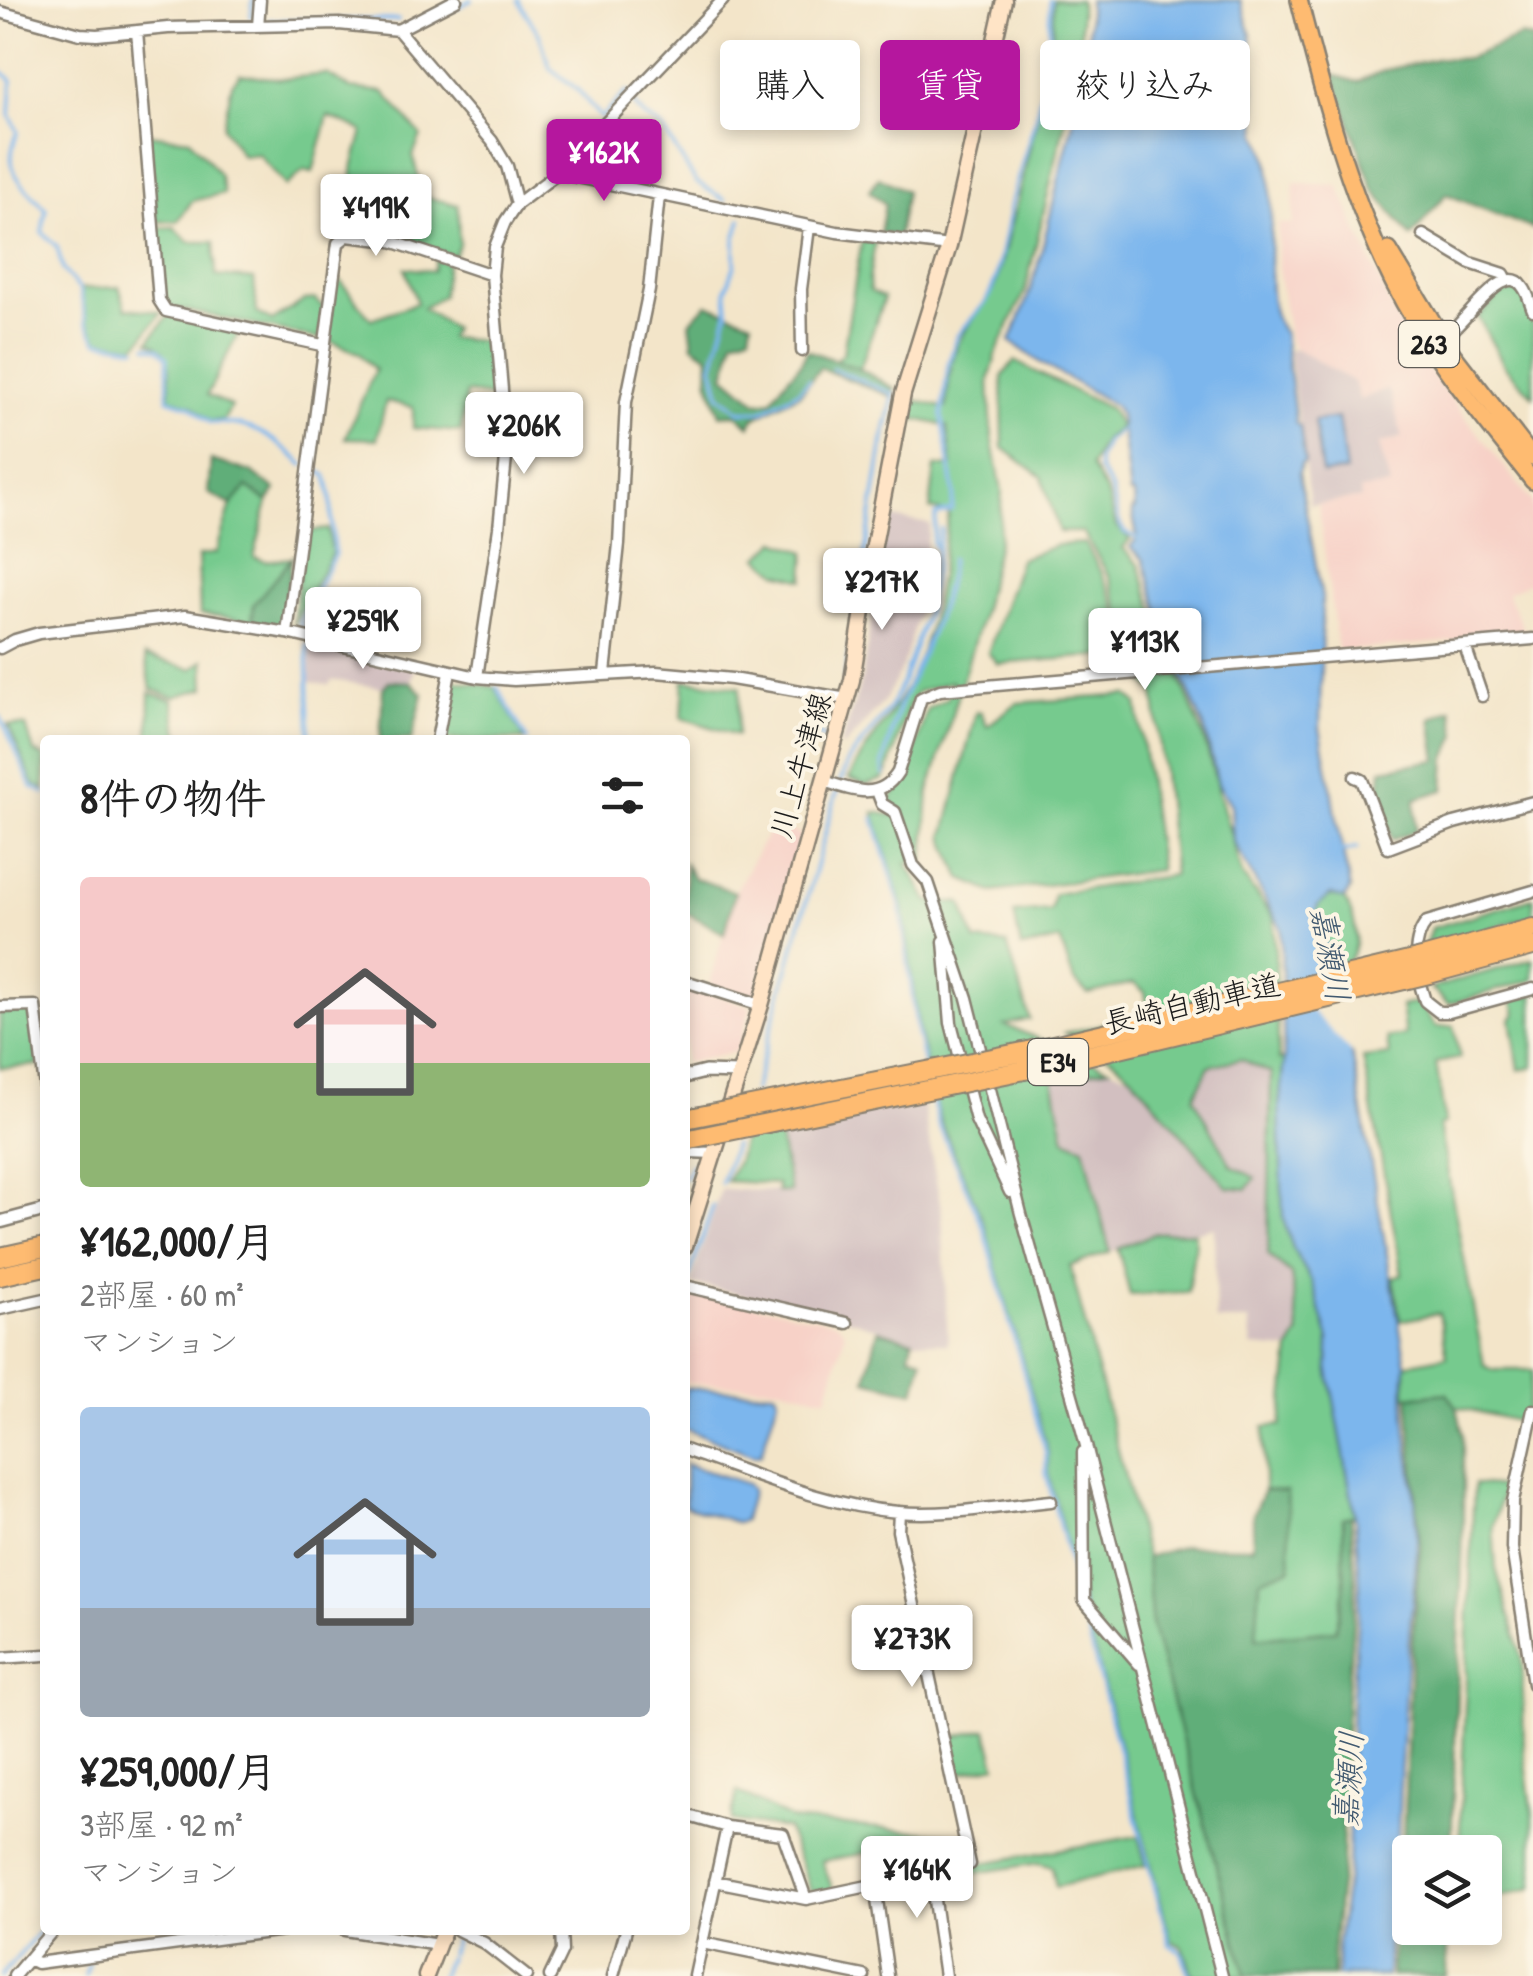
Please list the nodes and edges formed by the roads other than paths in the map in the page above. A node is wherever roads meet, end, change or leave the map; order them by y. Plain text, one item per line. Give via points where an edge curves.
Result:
1 (4, 0) edge
2 (260, 0) edge
3 (456, 0) edge
4 (1004, 0) edge
5 (1298, 0) edge
6 (718, 2) edge
7 (0, 12) edge
8 (258, 26) junction
9 (398, 30) junction
10 (136, 31) junction
11 (558, 174) junction
12 (1355, 190) junction
13 (659, 196) junction
14 (518, 204) junction
15 (809, 227) junction
16 (1423, 236) dead end
17 (948, 246) junction
18 (492, 275) junction
19 (1506, 278) junction
20 (1533, 310) edge
21 (1442, 339) junction
22 (322, 344) junction
23 (802, 351) dead end
24 (1533, 458) edge
25 (1533, 481) edge
26 (286, 633) junction
27 (1533, 640) edge
28 (1465, 646) junction
29 (0, 648) edge
30 (450, 672) junction
31 (605, 673) junction
32 (477, 677) junction
33 (1482, 696) dead end
34 (847, 699) junction
35 (438, 735) edge
36 (1355, 777) dead end
37 (827, 782) junction
38 (877, 791) junction
39 (1533, 802) edge
40 (1533, 891) edge
41 (942, 925) junction
42 (1533, 928) edge
43 (1533, 946) edge
44 (1427, 965) junction
45 (690, 983) edge
46 (1533, 989) edge
47 (761, 1005) junction
48 (0, 1007) edge
49 (40, 1046) edge
50 (738, 1073) junction
51 (690, 1076) edge
52 (690, 1118) edge
53 (690, 1139) edge
54 (690, 1152) edge
55 (715, 1153) junction
56 (40, 1211) edge
57 (1021, 1214) junction
58 (0, 1222) edge
59 (690, 1226) edge
60 (40, 1248) edge
61 (0, 1257) edge
62 (40, 1267) edge
63 (0, 1276) edge
64 (690, 1287) edge
65 (40, 1300) edge
66 (0, 1309) edge
67 (848, 1323) dead end
68 (1533, 1410) edge
69 (1083, 1434) junction
70 (690, 1452) edge
71 (1051, 1501) dead end
72 (898, 1512) junction
73 (1522, 1599) junction
74 (1533, 1623) edge
75 (40, 1655) edge
76 (0, 1658) edge
77 (1143, 1669) junction
78 (1533, 1684) edge
79 (690, 1816) edge
80 (727, 1827) junction
81 (970, 1864) dead end
82 (715, 1881) junction
83 (875, 1886) junction
84 (806, 1900) junction
85 (49, 1935) edge
86 (245, 1935) edge
87 (375, 1935) edge
88 (442, 1935) edge
89 (468, 1935) edge
90 (561, 1935) edge
91 (624, 1935) edge
92 (702, 1942) junction
93 (438, 1945) junction
94 (29, 1959) junction
95 (14, 1976) edge
96 (426, 1976) edge
97 (526, 1976) edge
98 (551, 1976) edge
99 (612, 1976) edge
100 (695, 1976) edge
101 (864, 1976) edge
102 (888, 1976) edge
103 (946, 1976) edge
104 (1222, 1976) edge

1 - 7 street
2 - 8 street
3 - 9 street
4 - 17 main road, 川上牛津線
5 - 12 highway, 263
6 - 11 street
7 - 10 street via 80,34
8 - 9 street
8 - 10 street
9 - 14 street via 492,141
10 - 22 street via 159,300 166,310
11 - 13 street
11 - 14 street
12 - 21 highway, 263
12 - 25 highway, 263 via 1393,283 1436,355
13 - 15 street
13 - 31 street via 626,402
14 - 18 street via 495,248
15 - 17 street
15 - 23 street
16 - 19 street
17 - 34 main road, 川上牛津線 via 903,394
18 - 22 street via 391,241 347,236 334,258
18 - 32 street via 507,448
19 - 20 street via 1523,286
19 - 21 street
21 - 24 highway, 263
22 - 26 street
26 - 29 street via 164,617 39,633
26 - 30 street
27 - 28 street
28 - 33 street
28 - 38 street via 946,689 921,698 898,772
30 - 32 street
30 - 35 street
31 - 32 street
31 - 34 street via 732,678
34 - 37 main road, 川上牛津線
36 - 39 street via 1362,780 1388,848
37 - 38 street
37 - 47 main road, 川上牛津線
38 - 41 street via 895,812
40 - 46 street via 1427,922 1416,944 1421,989 1439,1012
41 - 57 street
41 - 57 street via 951,1022 976,1120
42 - 44 highway, 長崎自動車道 / E34
43 - 44 highway, 長崎自動車道 / E34
44 - 52 highway, 長崎自動車道 / E34, bridge
44 - 53 highway, 長崎自動車道 / E34, bridge via 1044,1066
45 - 47 street
47 - 50 main road, 川上牛津線
48 - 49 street via 35,1006
50 - 51 street
50 - 55 main road, 川上牛津線
54 - 55 street
55 - 59 main road, 川上牛津線
56 - 58 street
57 - 69 street
60 - 61 highway
62 - 63 highway
64 - 67 street
65 - 66 street
68 - 73 street via 1513,1501 1512,1548
69 - 77 street
69 - 77 street via 1084,1600
70 - 72 street via 818,1496
71 - 72 street
72 - 81 street
73 - 74 street
73 - 78 street
75 - 76 street
77 - 104 street
79 - 80 street
80 - 82 street
80 - 84 street via 783,1834
82 - 84 street
82 - 92 street
83 - 84 street
83 - 102 street
83 - 103 street via 930,1873
85 - 94 street
86 - 94 street
87 - 93 street
88 - 93 main road
89 - 97 street
90 - 98 street
91 - 99 street
92 - 100 street
92 - 101 street
93 - 96 main road
94 - 95 street

